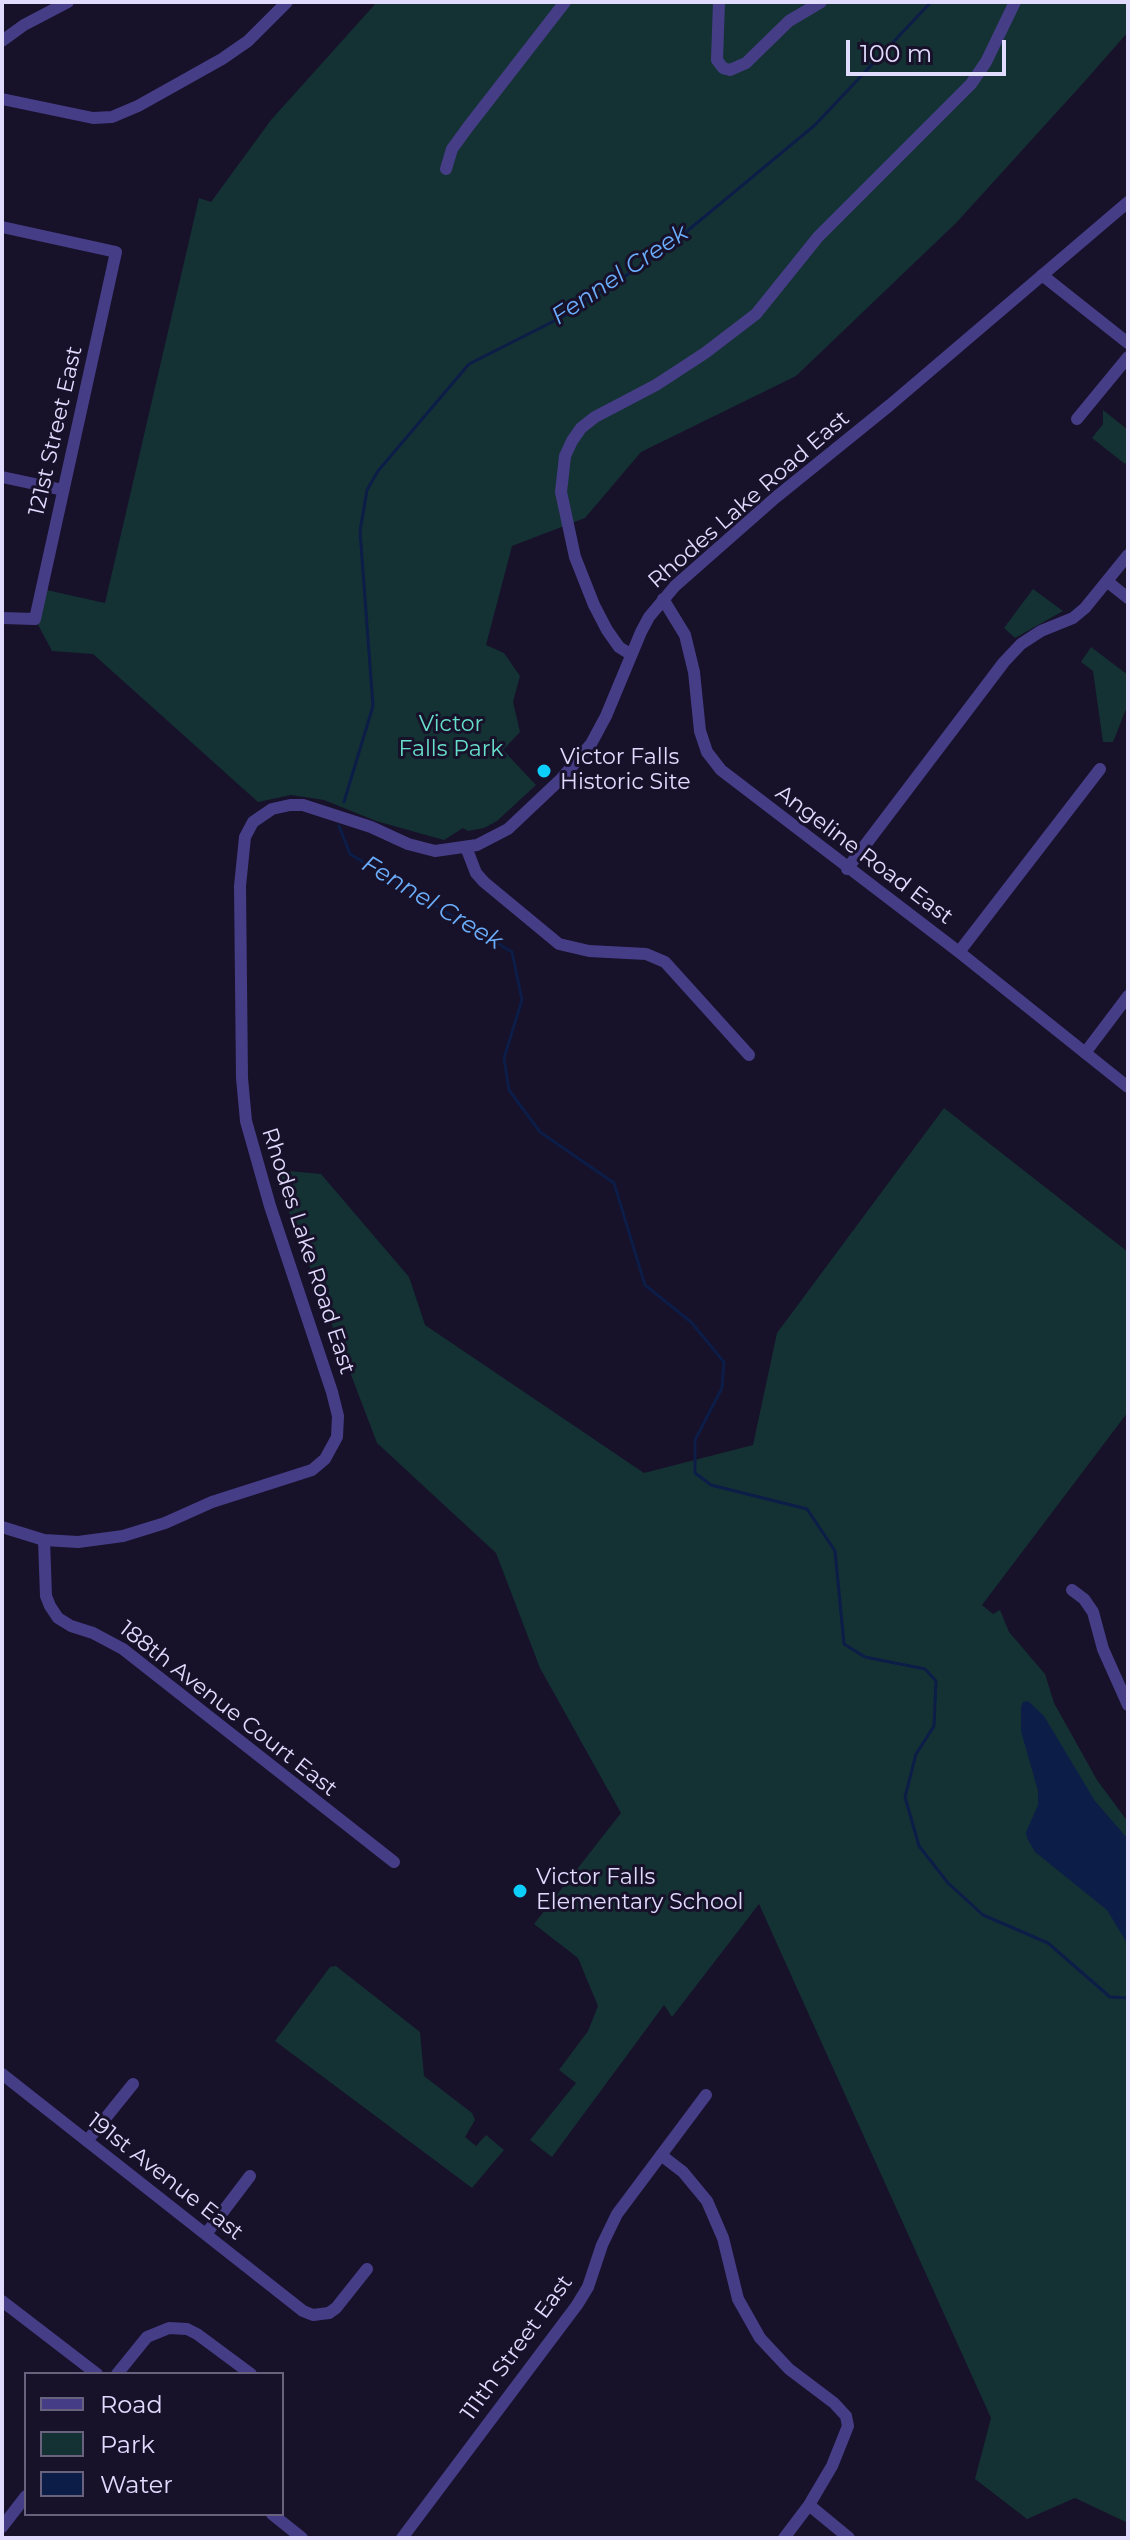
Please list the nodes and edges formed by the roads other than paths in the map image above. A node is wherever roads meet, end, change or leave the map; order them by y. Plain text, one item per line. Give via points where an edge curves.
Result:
1 (68, 2) edge
2 (287, 2) edge
3 (565, 2) edge
4 (719, 2) edge
5 (821, 2) edge
6 (1015, 2) edge
7 (2, 41) edge
8 (2, 99) edge
9 (446, 169) dead end
10 (1128, 202) edge
11 (2, 227) edge
12 (1042, 275) junction
13 (1128, 343) edge
14 (1128, 357) edge
15 (1077, 419) dead end
16 (2, 477) edge
17 (63, 490) junction
18 (1128, 555) edge
19 (1108, 582) junction
20 (1128, 598) edge
21 (663, 599) junction
22 (2, 618) edge
23 (630, 654) junction
24 (1100, 769) dead end
25 (466, 847) junction
26 (847, 869) junction
27 (959, 952) junction
28 (1128, 996) edge
29 (1085, 1053) junction
30 (749, 1055) dead end
31 (1128, 1087) edge
32 (2, 1527) edge
33 (44, 1540) junction
34 (1072, 1590) dead end
35 (1128, 1705) edge
36 (394, 1862) dead end
37 (2, 2074) edge
38 (133, 2084) dead end
39 (706, 2095) dead end
40 (87, 2141) junction
41 (661, 2155) junction
42 (250, 2176) dead end
43 (206, 2234) junction
44 (367, 2269) dead end
45 (2, 2301) edge
46 (120, 2370) edge
47 (94, 2372) edge
48 (248, 2372) edge
49 (24, 2499) edge
50 (809, 2505) junction
51 (274, 2516) edge
52 (2, 2527) edge
53 (302, 2538) edge
54 (402, 2538) edge
55 (784, 2538) edge
56 (849, 2538) edge

1 - 7 street
2 - 8 street via 222,59 112,117 93,118
3 - 9 street via 452,149
4 - 5 street via 717,60 730,70
6 - 23 street via 971,84 818,237 756,314 656,385 595,417 572,441 561,492 575,557 607,630
10 - 12 street, Rhodes Lake Road East
11 - 17 street, 121st Street East via 116,252
12 - 13 street
12 - 21 street, Rhodes Lake Road East
14 - 15 street
16 - 17 street
17 - 22 street, 121st Street East via 35,619
18 - 19 street
19 - 20 street
19 - 26 street via 1073,618 1041,631 1004,662
21 - 23 street, Rhodes Lake Road East
21 - 26 street, Angeline Road East via 685,635 700,731 712,760
23 - 25 street, Rhodes Lake Road East via 606,716 584,754 508,829
24 - 27 street
25 - 30 street via 484,882 559,944 646,954 665,962
25 - 33 street, Rhodes Lake Road East via 435,851 303,805 263,813 245,837 240,886 246,1121 332,1392 338,1416 331,1450 312,1470 165,1523 123,1536
26 - 27 street, Angeline Road East
27 - 29 street, Angeline Road East
28 - 29 street
29 - 31 street, Angeline Road East
32 - 33 street, Rhodes Lake Road East
33 - 36 street, 188th Avenue Court East via 46,1596 58,1618 123,1649
34 - 35 street via 1093,1612
37 - 40 street, 191st Avenue East
38 - 40 street
39 - 41 street, 111th Street East
40 - 43 street, 191st Avenue East
41 - 50 street via 697,2187 711,2210 738,2299 760,2338 846,2416 848,2426 837,2454
41 - 54 street, 111th Street East via 617,2214 577,2305
42 - 43 street
43 - 44 street, 191st Avenue East via 313,2315 336,2308
45 - 47 street
46 - 48 street via 147,2337 178,2328 197,2334
49 - 52 street
50 - 55 street
50 - 56 street
51 - 53 street

